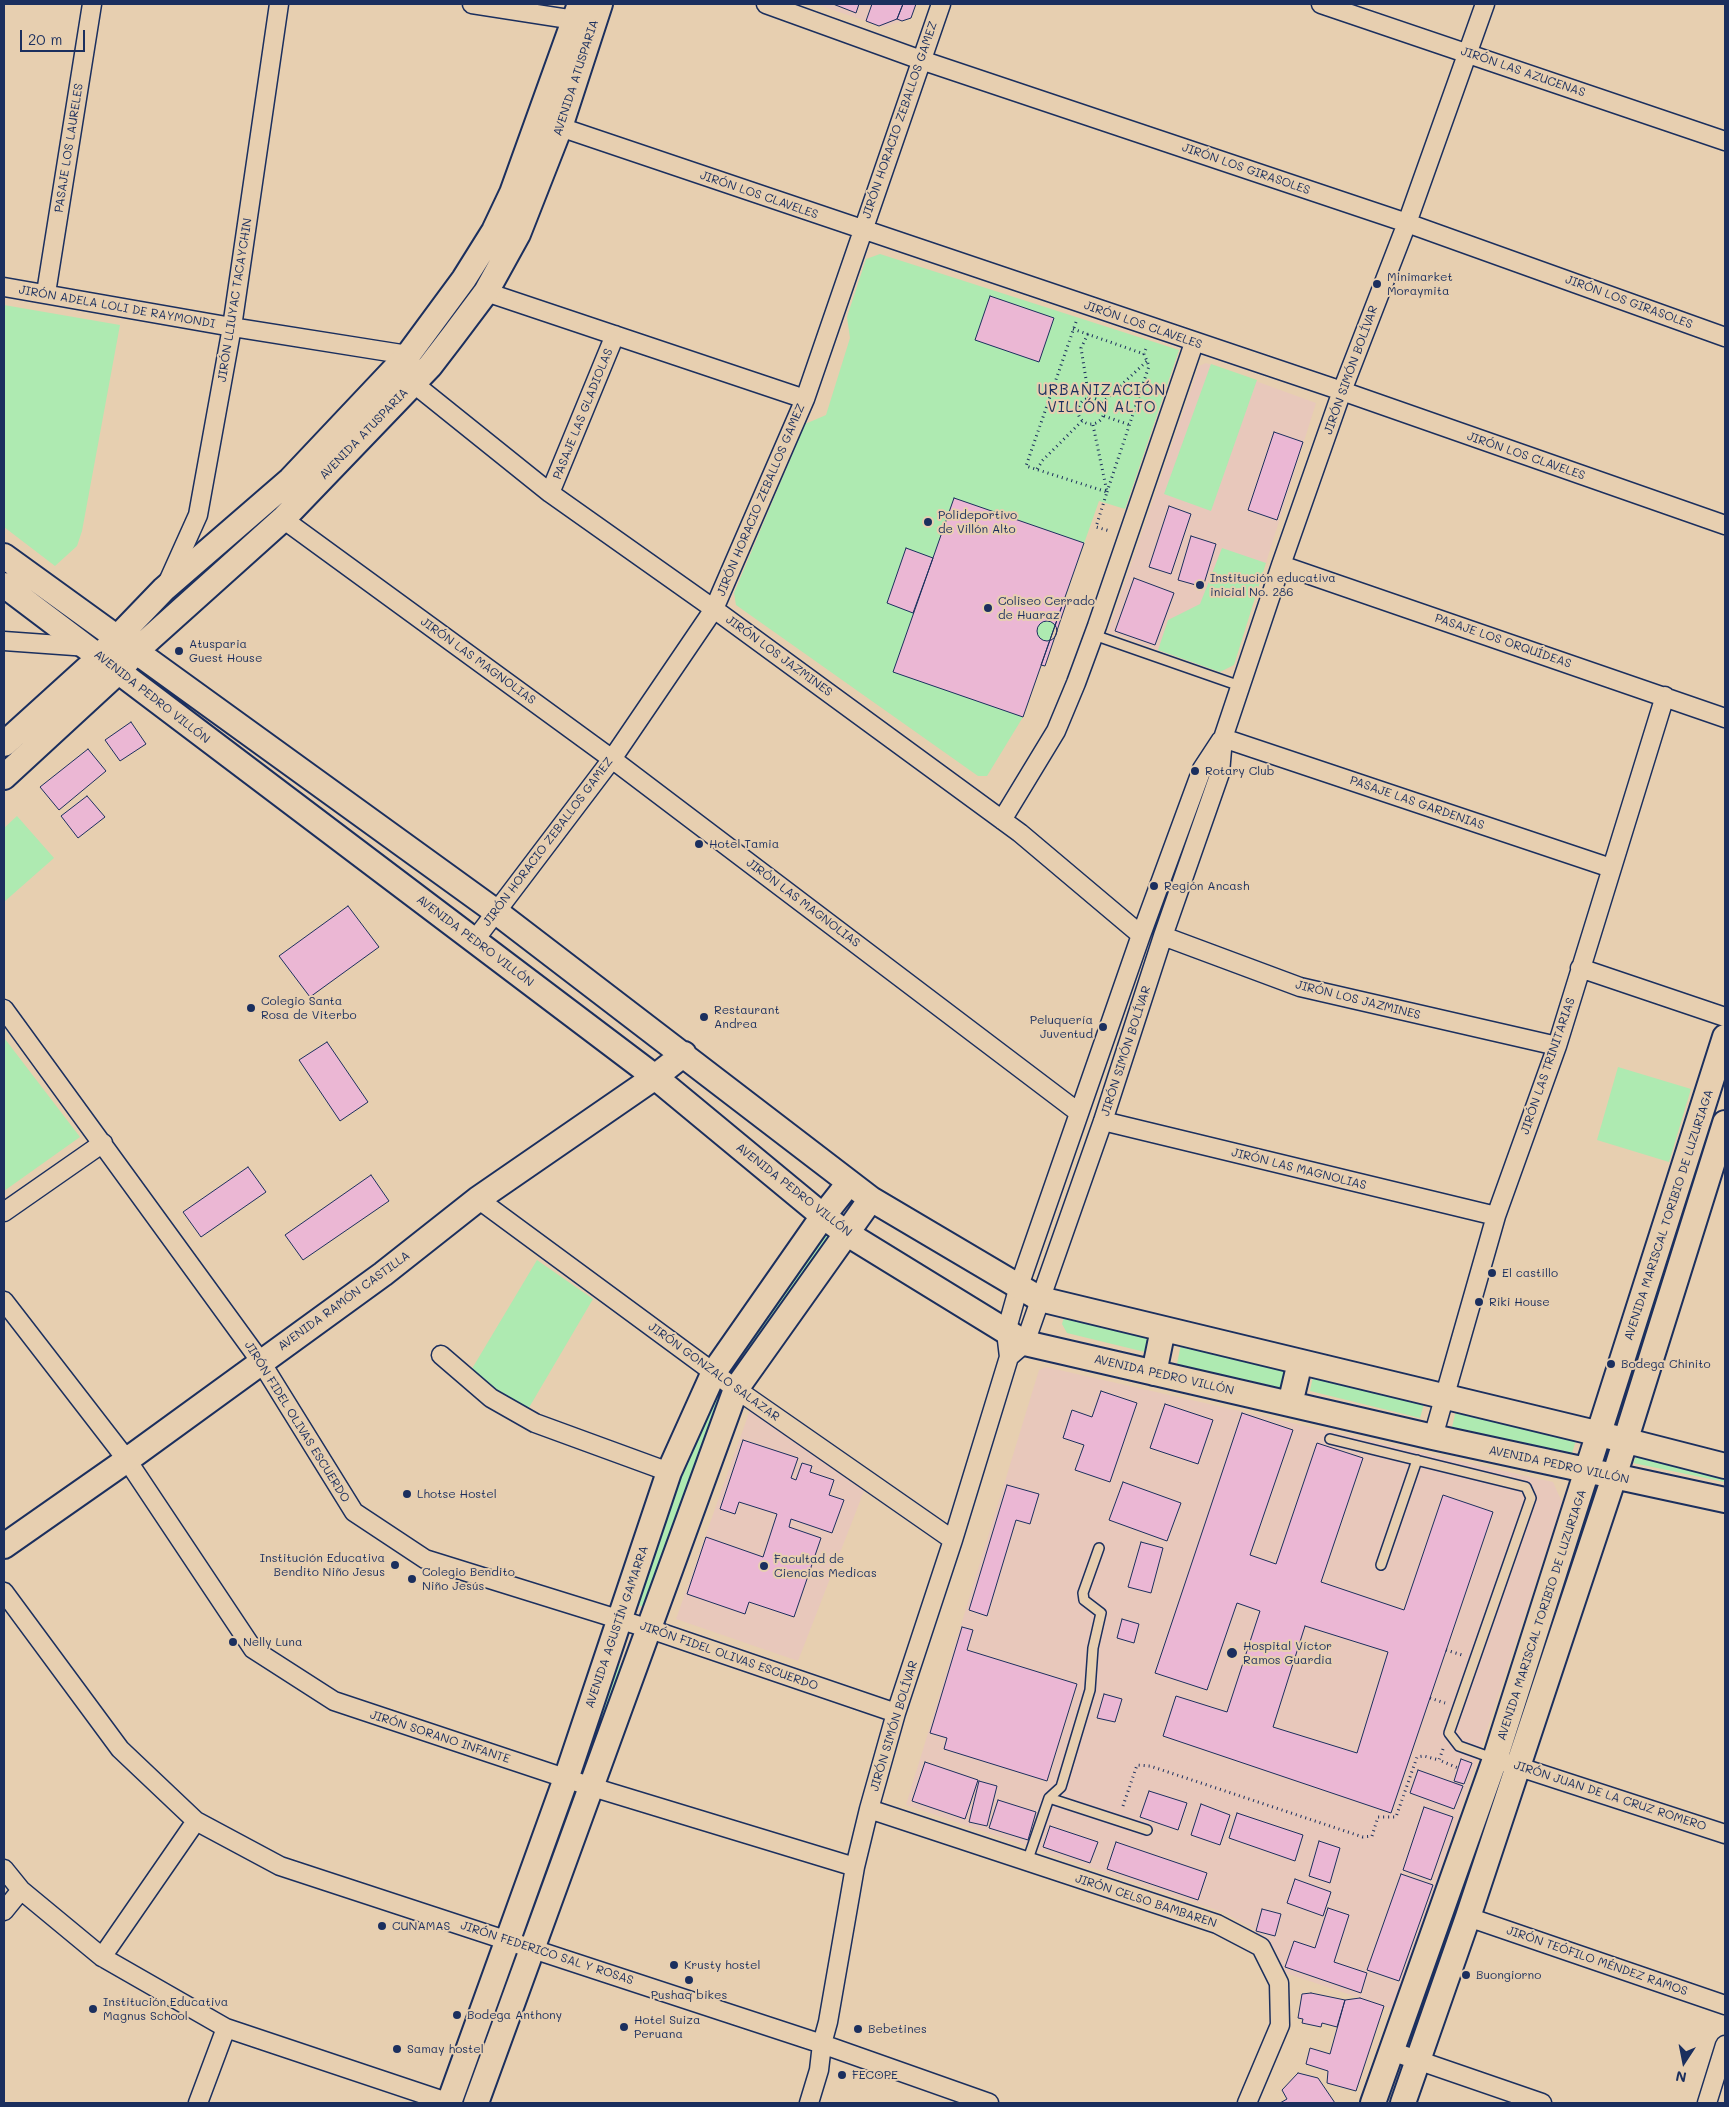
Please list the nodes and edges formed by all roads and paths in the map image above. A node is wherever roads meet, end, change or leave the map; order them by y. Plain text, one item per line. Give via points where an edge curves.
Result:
1 (92, 4) edge
2 (279, 4) edge
3 (472, 4) edge
4 (600, 4) edge
5 (766, 4) edge
6 (941, 4) edge
7 (1320, 4) edge
8 (1484, 4) edge
9 (577, 12) edge
10 (1467, 52) junction
11 (921, 60) junction
12 (560, 127) junction
13 (1725, 142) edge
14 (1407, 223) junction
15 (862, 230) junction
16 (4, 287) edge
17 (486, 292) junction
18 (46, 293) junction
19 (1082, 304) junction
20 (232, 327) junction
21 (1154, 329) junction
22 (1073, 330) junction
23 (1088, 334) junction
24 (615, 335) junction
25 (1725, 337) edge
26 (1194, 343) junction
27 (1144, 354) junction
28 (408, 355) junction
29 (1147, 361) junction
30 (413, 383) junction
31 (1342, 392) junction
32 (1090, 398) junction
33 (805, 399) junction
34 (1102, 403) junction
35 (1104, 416) junction
36 (1082, 421) junction
37 (1093, 425) junction
38 (1130, 425) junction
39 (1037, 469) junction
40 (1107, 492) junction
41 (550, 493) junction
42 (283, 519) junction
43 (1725, 525) edge
44 (1128, 537) junction
45 (4, 556) edge
46 (1281, 565) junction
47 (4, 585) edge
48 (164, 589) junction
49 (714, 609) junction
50 (1094, 635) junction
51 (4, 641) edge
52 (126, 644) junction
53 (94, 652) junction
54 (118, 672) junction
55 (1240, 686) junction
56 (1664, 696) junction
57 (1725, 718) edge
58 (1223, 738) junction
59 (4, 744) edge
60 (612, 759) junction
61 (4, 777) edge
62 (1002, 820) junction
63 (1612, 868) junction
64 (495, 911) junction
65 (1141, 935) junction
66 (1163, 936) junction
67 (474, 941) junction
68 (1580, 968) junction
69 (4, 1009) edge
70 (1725, 1017) edge
71 (1725, 1037) edge
72 (1557, 1046) junction
73 (684, 1054) junction
74 (655, 1077) junction
75 (1078, 1112) junction
76 (1103, 1121) junction
77 (1714, 1133) edge
78 (103, 1143) junction
79 (1682, 1173) junction
80 (1708, 1181) junction
81 (849, 1184) junction
82 (871, 1199) junction
83 (478, 1200) junction
84 (4, 1212) edge
85 (823, 1216) junction
86 (1496, 1216) junction
87 (846, 1233) junction
88 (1657, 1249) junction
89 (1684, 1256) junction
90 (1018, 1286) junction
91 (1040, 1299) junction
92 (4, 1301) edge
93 (1163, 1329) junction
94 (1013, 1344) junction
95 (442, 1355) dead end
96 (261, 1362) junction
97 (1300, 1362) junction
98 (714, 1372) junction
99 (1154, 1373) junction
100 (736, 1388) junction
101 (1444, 1396) junction
102 (1290, 1404) junction
103 (1600, 1434) junction
104 (1433, 1437) junction
105 (1330, 1439) dead end
106 (1625, 1440) junction
107 (127, 1460) junction
108 (1417, 1460) junction
109 (1725, 1466) edge
110 (1588, 1471) junction
111 (669, 1472) junction
112 (1614, 1477) junction
113 (1725, 1500) edge
114 (952, 1540) junction
115 (4, 1546) edge
116 (1100, 1548) dead end
117 (1381, 1565) dead end
118 (4, 1592) edge
119 (620, 1619) junction
120 (650, 1628) junction
121 (896, 1713) junction
122 (1495, 1759) junction
123 (1439, 1760) dead end
124 (1518, 1766) junction
125 (566, 1779) junction
126 (592, 1787) junction
127 (1049, 1798) junction
128 (869, 1810) junction
129 (196, 1821) junction
130 (1118, 1821) junction
131 (1147, 1830) dead end
132 (1725, 1834) edge
133 (1028, 1862) junction
134 (855, 1866) junction
135 (4, 1869) edge
136 (21, 1890) junction
137 (4, 1911) edge
138 (1468, 1916) junction
139 (507, 1939) junction
140 (533, 1948) junction
141 (102, 1957) junction
142 (1725, 2005) edge
143 (226, 2028) junction
144 (822, 2044) junction
145 (1725, 2045) edge
146 (1391, 2051) junction
147 (1418, 2060) junction
148 (198, 2103) edge
149 (449, 2103) edge
150 (476, 2103) edge
151 (810, 2103) edge
152 (989, 2103) edge
153 (1247, 2103) edge
154 (1373, 2103) edge
155 (1403, 2103) edge
156 (1542, 2103) edge
157 (1707, 2103) edge

1 - 18 street, PASAJE LOS LAURELES
2 - 20 street, JIRÓN LLIUYAC TACAYCHIN
3 - 9 street
4 - 12 main road, AVENIDA ATUSPARIA
5 - 11 street, JIRÓN LOS GIRASOLES
6 - 11 street, JIRÓN HORACIO ZEBALLOS GAMEZ
7 - 10 street, JIRÓN LAS AZUCENAS
8 - 10 street, JIRÓN SIMÓN BOLÍVAR
9 - 28 main road, AVENIDA ATUSPARIA via 512,194 494,231 464,279
10 - 13 street, JIRÓN LAS AZUCENAS
10 - 14 street, JIRÓN SIMÓN BOLÍVAR
11 - 14 street, JIRÓN LOS GIRASOLES
11 - 15 street, JIRÓN HORACIO ZEBALLOS GAMEZ
12 - 15 street, JIRÓN LOS CLAVELES
12 - 17 main road, AVENIDA ATUSPARIA via 518,234
14 - 25 street, JIRÓN LOS GIRASOLES
14 - 31 street, JIRÓN SIMÓN BOLÍVAR
15 - 19 street, JIRÓN LOS CLAVELES
15 - 33 street, JIRÓN HORACIO ZEBALLOS GAMEZ
16 - 18 street, JIRÓN ADELA LOLI DE RAYMONDI
17 - 24 street
17 - 30 main road, AVENIDA ATUSPARIA via 430,366
18 - 20 street, JIRÓN ADELA LOLI DE RAYMONDI
19 - 21 street, JIRÓN LOS CLAVELES
19 - 22 path
20 - 28 street, JIRÓN ADELA LOLI DE RAYMONDI
20 - 48 street, JIRÓN LLIUYAC TACAYCHIN via 198,515
21 - 26 street, JIRÓN LOS CLAVELES
21 - 27 path
22 - 23 path
22 - 39 path via 1026,466
23 - 27 path
23 - 32 path via 1081,348
24 - 33 street
24 - 41 street, PASAJE LAS GLADIOLAS
26 - 31 street, JIRÓN LOS CLAVELES
26 - 44 street
27 - 29 path
28 - 48 main road, AVENIDA ATUSPARIA via 290,480
29 - 34 path
29 - 38 path via 1149,366
30 - 41 street, JIRÓN LOS JAZMINES
30 - 42 main road, AVENIDA ATUSPARIA
31 - 43 street, JIRÓN LOS CLAVELES
31 - 46 street, JIRÓN SIMÓN BOLÍVAR
32 - 34 path
32 - 36 path via 1078,407
33 - 49 street, JIRÓN HORACIO ZEBALLOS GAMEZ
34 - 35 path
35 - 37 path
35 - 38 path
36 - 37 path
36 - 39 path
37 - 40 path
38 - 40 path
39 - 40 path
40 - 44 path via 1096,527
41 - 49 street, JIRÓN LOS JAZMINES
42 - 52 main road, AVENIDA ATUSPARIA
42 - 60 street, JIRÓN LAS MAGNOLIAS
44 - 50 street
45 - 52 main road, AVENIDA PEDRO VILLÓN
46 - 55 street, JIRÓN SIMÓN BOLÍVAR
46 - 56 street, PASAJE LOS ORQUÍDEAS
47 - 53 main road, AVENIDA PEDRO VILLÓN
48 - 52 main road, AVENIDA ATUSPARIA
49 - 60 street, JIRÓN HORACIO ZEBALLOS GAMEZ
49 - 62 street, JIRÓN LOS JAZMINES
50 - 55 lane
50 - 62 street via 1056,732
51 - 53 street
52 - 53 main road, AVENIDA ATUSPARIA
52 - 54 main road, AVENIDA ATUSPARIA
52 - 64 main road, AVENIDA PEDRO VILLÓN
53 - 54 main road, AVENIDA PEDRO VILLÓN
53 - 59 main road, AVENIDA ATUSPARIA
54 - 61 main road, AVENIDA ATUSPARIA
54 - 67 main road, AVENIDA PEDRO VILLÓN
55 - 58 street, JIRÓN SIMÓN BOLÍVAR
56 - 57 street, PASAJE LOS ORQUÍDEAS
56 - 63 street, JIRÓN LAS TRINITARIAS
58 - 63 street, PASAJE LAS GARDENIAS
58 - 65 street, JIRÓN SIMÓN BOLÍVAR via 1202,769
58 - 66 street, JIRÓN SIMÓN BOLÍVAR via 1220,774
60 - 64 street, JIRÓN HORACIO ZEBALLOS GAMEZ
60 - 75 street, JIRÓN LAS MAGNOLIAS
62 - 65 street, JIRÓN LOS JAZMINES
63 - 68 street, JIRÓN LAS TRINITARIAS
64 - 67 street, JIRÓN HORACIO ZEBALLOS GAMEZ
64 - 73 main road, AVENIDA PEDRO VILLÓN
65 - 75 street, JIRÓN SIMÓN BOLÍVAR
66 - 72 street, JIRÓN LOS JAZMINES via 1300,987
66 - 76 street, JIRÓN SIMÓN BOLÍVAR
67 - 74 main road, AVENIDA PEDRO VILLÓN
68 - 70 street
68 - 72 street, JIRÓN LAS TRINITARIAS
69 - 78 street, JIRÓN FIDEL OLIVAS ESCUERDO
71 - 77 main road, AVENIDA MARISCAL TORIBIO DE LUZURIAGA
72 - 86 street, JIRÓN LAS TRINITARIAS
73 - 74 main road, AVENIDA RAMÓN CASTILLA
73 - 81 main road, AVENIDA PEDRO VILLÓN
74 - 83 main road, AVENIDA RAMÓN CASTILLA
74 - 85 main road, AVENIDA PEDRO VILLÓN
75 - 90 street, JIRÓN SIMÓN BOLÍVAR
76 - 86 street, JIRÓN LAS MAGNOLIAS
76 - 91 street, JIRÓN SIMÓN BOLÍVAR
77 - 79 main road, AVENIDA MARISCAL TORIBIO DE LUZURIAGA
77 - 80 main road, AVENIDA MARISCAL TORIBIO DE LUZURIAGA
78 - 84 street
78 - 96 street, JIRÓN FIDEL OLIVAS ESCUERDO
79 - 80 main road
79 - 88 main road, AVENIDA MARISCAL TORIBIO DE LUZURIAGA
80 - 89 main road, AVENIDA MARISCAL TORIBIO DE LUZURIAGA
81 - 82 main road, AVENIDA PEDRO VILLÓN
81 - 85 main road, AVENIDA AGUSTÍN GAMARRA
82 - 87 main road
82 - 90 main road, AVENIDA PEDRO VILLÓN
83 - 96 main road, AVENIDA RAMÓN CASTILLA
83 - 98 street, JIRÓN GONZALO SALAZAR
85 - 87 main road, AVENIDA PEDRO VILLÓN
85 - 98 main road, AVENIDA AGUSTÍN GAMARRA
86 - 101 street, JIRÓN LAS TRINITARIAS
87 - 94 main road, AVENIDA PEDRO VILLÓN
87 - 100 main road
88 - 89 main road
88 - 103 main road, AVENIDA MARISCAL TORIBIO DE LUZURIAGA
89 - 106 main road, AVENIDA MARISCAL TORIBIO DE LUZURIAGA
90 - 91 main road, AVENIDA PEDRO VILLÓN
90 - 94 street, JIRÓN SIMÓN BOLÍVAR
91 - 93 main road, AVENIDA PEDRO VILLÓN
91 - 94 street, JIRÓN SIMÓN BOLÍVAR
92 - 107 street, JIRÓN SORANO INFANTE
93 - 97 main road, AVENIDA PEDRO VILLÓN
93 - 99 main road
94 - 99 main road, AVENIDA PEDRO VILLÓN
94 - 114 street, JIRÓN SIMÓN BOLÍVAR
95 - 111 street via 491,1398 535,1423
96 - 107 main road, AVENIDA RAMÓN CASTILLA
96 - 119 street, JIRÓN FIDEL OLIVAS ESCUERDO via 354,1512 425,1559
97 - 101 main road, AVENIDA PEDRO VILLÓN
97 - 102 main road
98 - 100 street, JIRÓN GONZALO SALAZAR
98 - 111 main road, AVENIDA AGUSTÍN GAMARRA
99 - 102 main road, AVENIDA PEDRO VILLÓN
100 - 114 street, JIRÓN GONZALO SALAZAR
100 - 120 main road
101 - 103 main road, AVENIDA PEDRO VILLÓN
101 - 104 street, JIRÓN LAS TRINITARIAS
102 - 104 main road, AVENIDA PEDRO VILLÓN
103 - 106 main road, AVENIDA PEDRO VILLÓN
103 - 110 main road, AVENIDA MARISCAL TORIBIO DE LUZURIAGA
104 - 110 main road, AVENIDA PEDRO VILLÓN
105 - 108 lane
106 - 109 main road, AVENIDA PEDRO VILLÓN
106 - 112 main road, AVENIDA MARISCAL TORIBIO DE LUZURIAGA
107 - 115 main road, AVENIDA RAMÓN CASTILLA
107 - 125 street, JIRÓN SORANO INFANTE via 253,1649 334,1702
108 - 117 lane
108 - 122 lane via 1526,1487 1531,1498 1449,1733 1459,1746
110 - 112 main road, AVENIDA PEDRO VILLÓN
110 - 122 main road, AVENIDA MARISCAL TORIBIO DE LUZURIAGA
111 - 119 main road, AVENIDA AGUSTÍN GAMARRA
112 - 113 main road, AVENIDA PEDRO VILLÓN
112 - 124 main road, AVENIDA MARISCAL TORIBIO DE LUZURIAGA
114 - 121 street, JIRÓN SIMÓN BOLÍVAR
116 - 127 lane via 1083,1594 1084,1600 1101,1613 1093,1648 1090,1690 1060,1787
118 - 129 street, JIRÓN FEDERICO SAL Y ROSAS via 120,1749
119 - 120 street, JIRÓN FIDEL OLIVAS ESCUERDO
119 - 125 main road, AVENIDA AGUSTÍN GAMARRA
120 - 121 street, JIRÓN FIDEL OLIVAS ESCUERDO
120 - 126 main road
121 - 128 street, JIRÓN SIMÓN BOLÍVAR
122 - 124 street, JIRÓN JUAN DE LA CRUZ ROMERO
122 - 146 main road, AVENIDA MARISCAL TORIBIO DE LUZURIAGA
123 - 130 path via 1417,1757 1396,1817 1378,1817 1372,1836 1363,1837 1150,1766 1137,1765
124 - 132 street, JIRÓN JUAN DE LA CRUZ ROMERO
124 - 138 main road, AVENIDA MARISCAL TORIBIO DE LUZURIAGA
125 - 126 street, JIRÓN SORANO INFANTE
125 - 139 main road, AVENIDA AGUSTÍN GAMARRA
126 - 134 street, JIRÓN SORANO INFANTE
126 - 140 main road
127 - 130 lane
127 - 133 lane
128 - 133 street, JIRÓN CELSO BAMBAREN
128 - 134 street, JIRÓN SIMÓN BOLÍVAR
129 - 139 street, JIRÓN FEDERICO SAL Y ROSAS via 280,1866
129 - 141 street
130 - 131 lane
133 - 153 street, JIRÓN CELSO BAMBAREN via 1217,1924 1261,1947 1279,1983 1280,2026
134 - 144 street, JIRÓN SIMÓN BOLÍVAR
135 - 136 street
136 - 137 street
136 - 141 street
138 - 142 street, JIRÓN TEÓFILO MÉNDEZ RAMOS
138 - 147 main road, AVENIDA MARISCAL TORIBIO DE LUZURIAGA
139 - 140 street, JIRÓN FEDERICO SAL Y ROSAS
139 - 149 main road, AVENIDA AGUSTÍN GAMARRA
140 - 144 street, JIRÓN FEDERICO SAL Y ROSAS
140 - 150 main road
141 - 143 street
143 - 148 street
143 - 149 street
144 - 151 street, JIRÓN SIMÓN BOLÍVAR
144 - 152 street, JIRÓN FEDERICO SAL Y ROSAS
145 - 157 street
146 - 147 street
146 - 154 main road, AVENIDA MARISCAL TORIBIO DE LUZURIAGA
147 - 155 main road, AVENIDA MARISCAL TORIBIO DE LUZURIAGA
147 - 156 street

